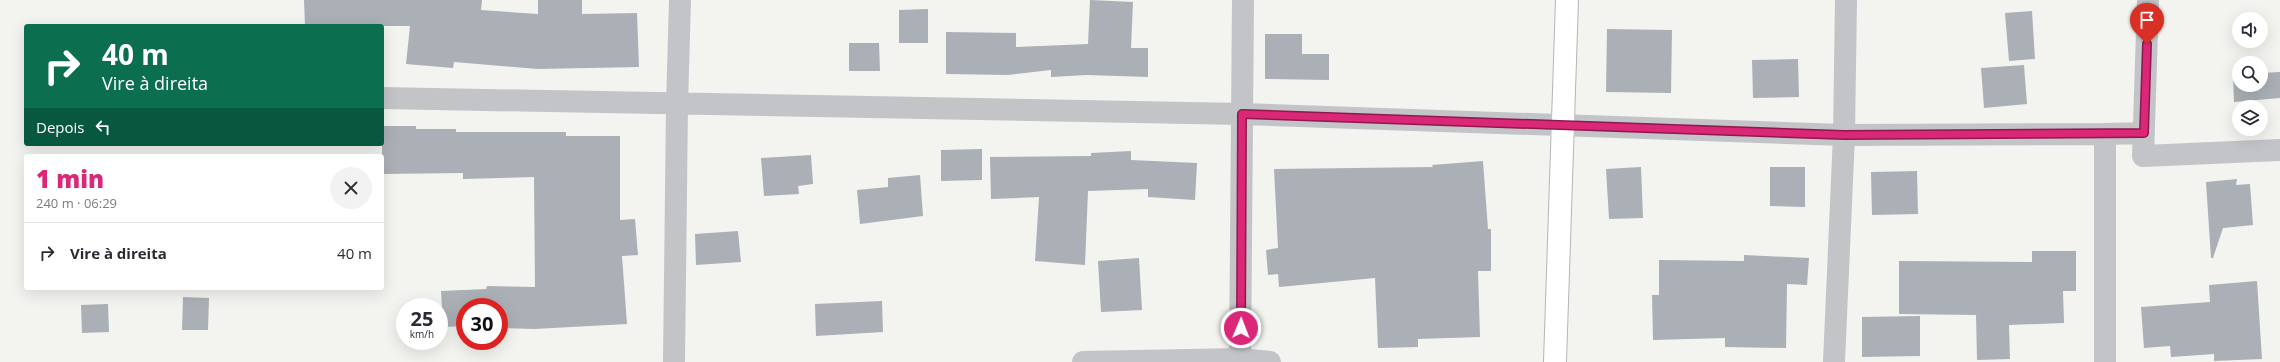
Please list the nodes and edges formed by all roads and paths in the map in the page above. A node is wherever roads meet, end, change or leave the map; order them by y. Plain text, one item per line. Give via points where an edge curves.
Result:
1 (680, 0) edge
2 (1243, 0) edge
3 (1567, 0) edge
4 (1846, 0) edge
5 (2148, 0) edge
6 (384, 98) edge
7 (677, 105) junction
8 (1242, 114) junction
9 (1563, 127) junction
10 (2144, 133) junction
11 (2105, 134) junction
12 (1844, 135) junction
13 (2280, 150) edge
14 (1240, 361) edge
15 (674, 362) edge
16 (1083, 362) edge
17 (1270, 362) edge
18 (1555, 362) edge
19 (1834, 362) edge
20 (2105, 362) edge

1 - 7 street
2 - 8 street
3 - 9 main road
4 - 12 street
5 - 10 street
6 - 7 street
7 - 8 street
7 - 15 street
8 - 9 street
8 - 14 street
9 - 12 street
9 - 18 main road
10 - 11 street
10 - 13 street via 2143,156
11 - 12 street
11 - 20 street
12 - 19 street
14 - 16 street
14 - 17 street

